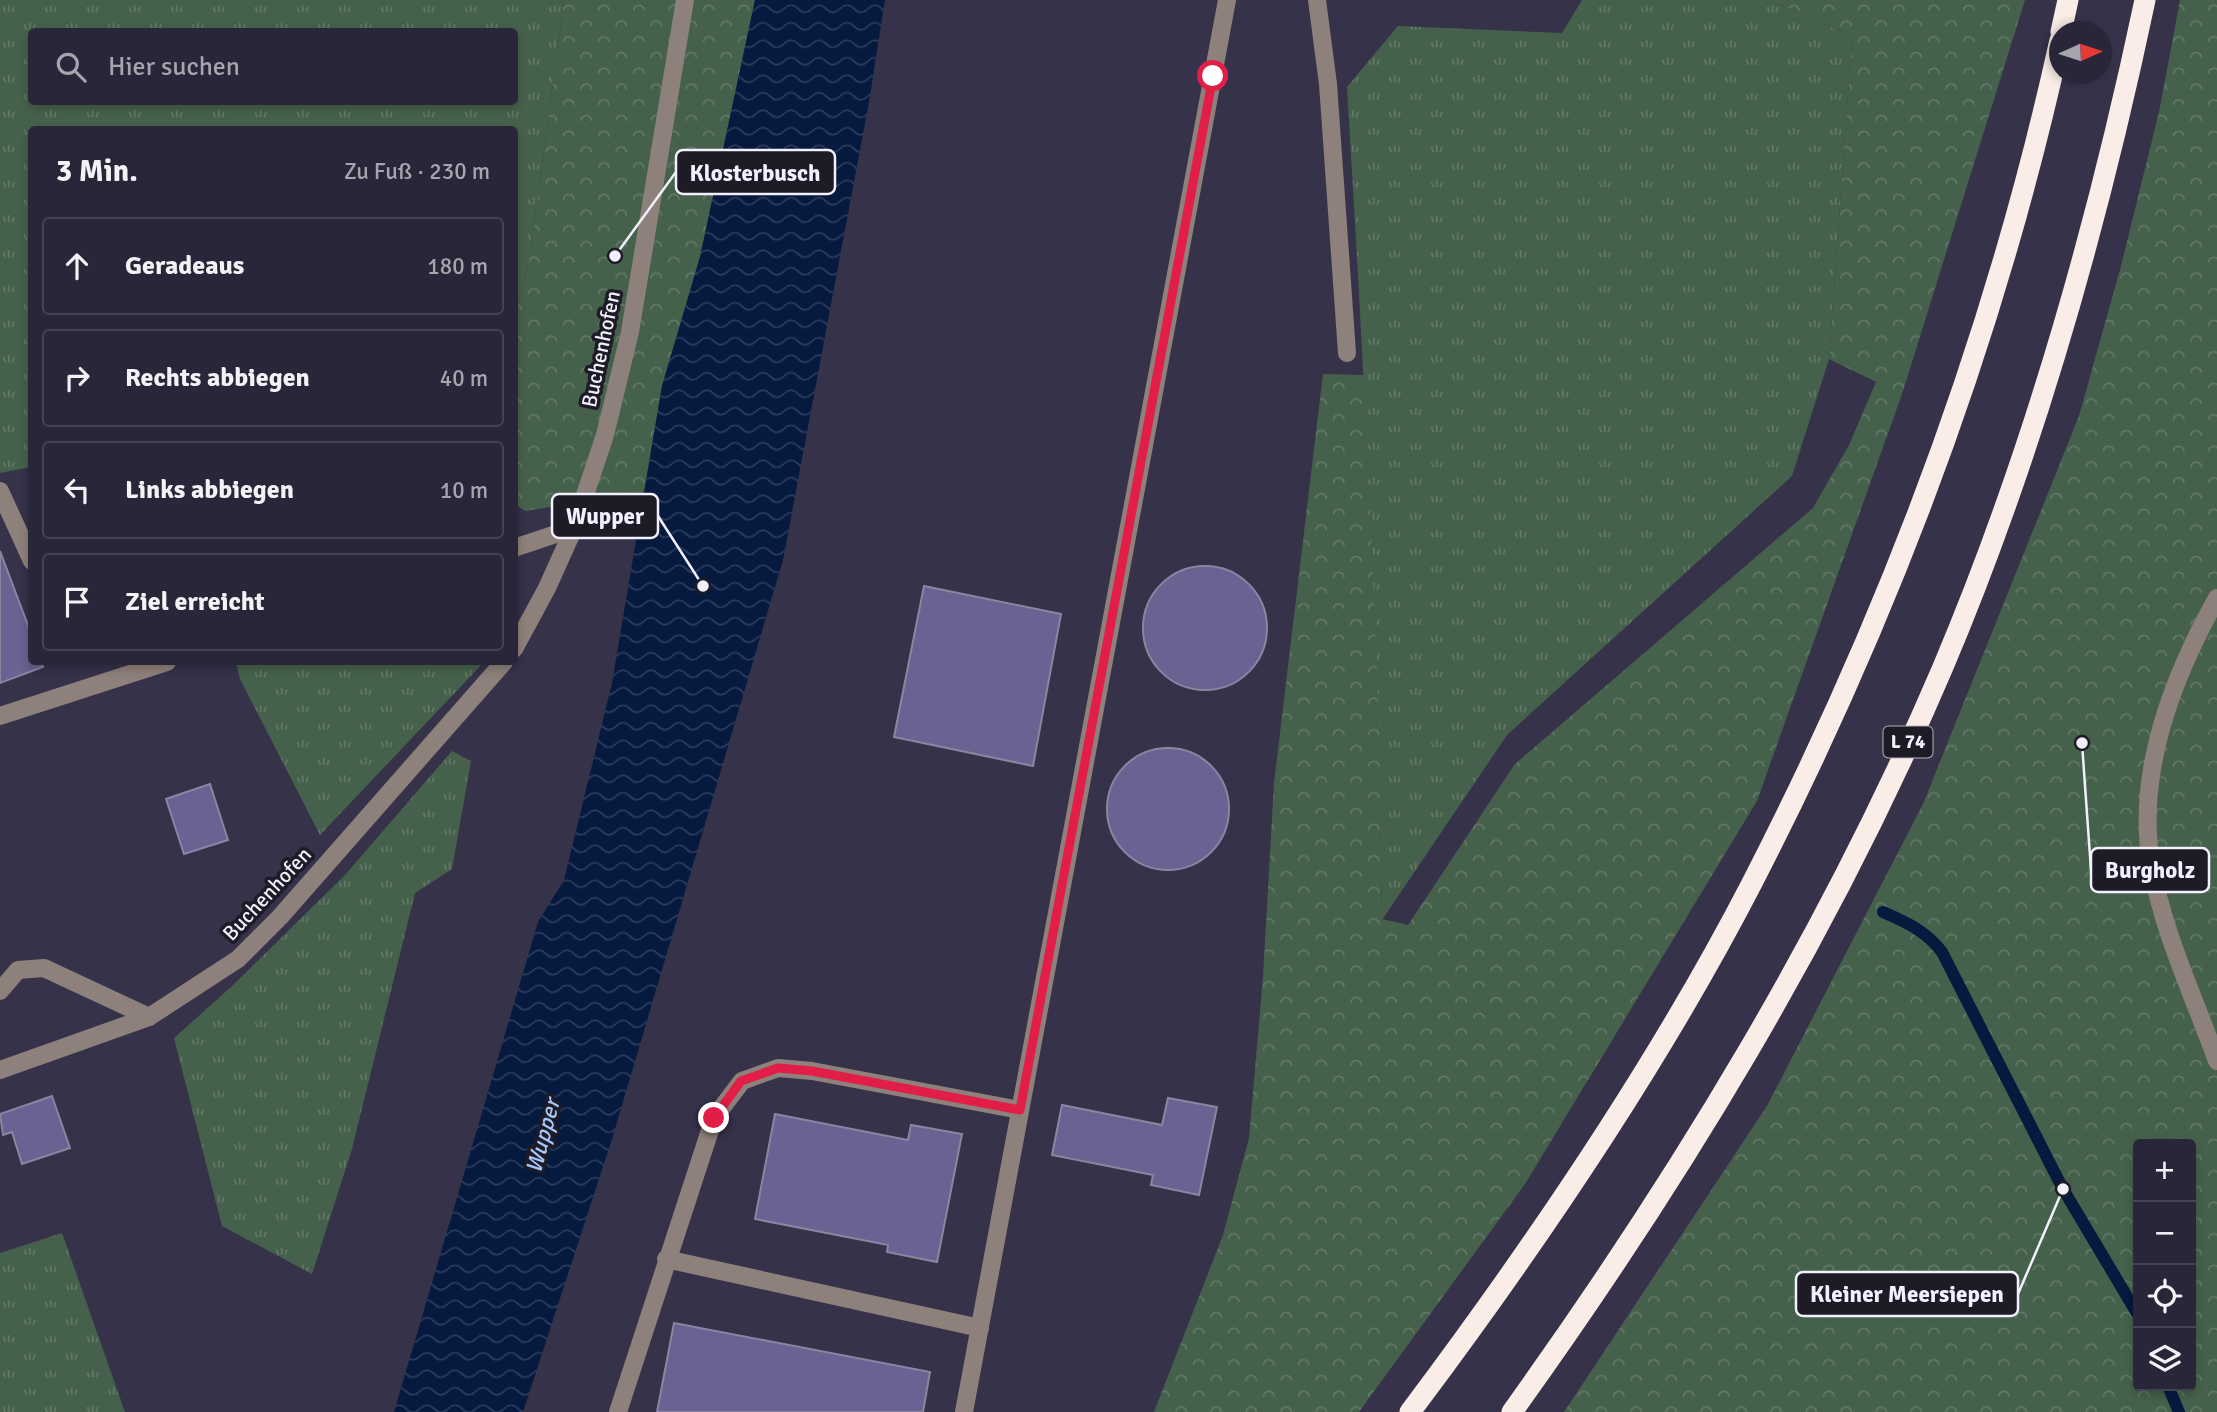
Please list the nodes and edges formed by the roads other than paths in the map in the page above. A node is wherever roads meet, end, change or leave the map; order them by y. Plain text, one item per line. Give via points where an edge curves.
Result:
1 (685, 0) edge
2 (1227, 0) edge
3 (1317, 0) edge
4 (2068, 0) edge
5 (2145, 0) edge
6 (2063, 21) edge
7 (2049, 82) edge
8 (1348, 353) dead end
9 (0, 491) edge
10 (574, 528) junction
11 (518, 547) edge
12 (28, 552) edge
13 (2217, 598) edge
14 (518, 642) edge
15 (158, 665) edge
16 (501, 665) edge
17 (0, 716) edge
18 (0, 991) edge
19 (149, 1017) junction
20 (2217, 1060) edge
21 (0, 1070) edge
22 (1020, 1110) junction
23 (666, 1259) junction
24 (980, 1328) junction
25 (618, 1412) edge
26 (964, 1412) edge
27 (1410, 1412) edge
28 (1511, 1412) edge

1 - 10 lane, Buchenhofen via 630,332 605,435
2 - 22 lane
3 - 8 lane
4 - 6 highway
5 - 28 highway, L 74 via 2088,248 2044,394 1942,667 1817,931 1731,1083 1603,1283
7 - 27 highway via 1966,377 1913,524 1820,744 1750,885 1663,1037 1539,1234
9 - 12 lane
10 - 11 lane
10 - 14 lane, Buchenhofen
13 - 20 lane via 2191,649 2159,733 2148,814 2151,864 2159,896
15 - 17 lane
16 - 19 lane, Buchenhofen via 238,959
18 - 19 lane via 18,970 44,968
19 - 21 lane, Buchenhofen
22 - 23 lane via 812,1071 778,1068 741,1081 714,1118
22 - 24 lane
23 - 24 lane
23 - 25 lane
24 - 26 lane

